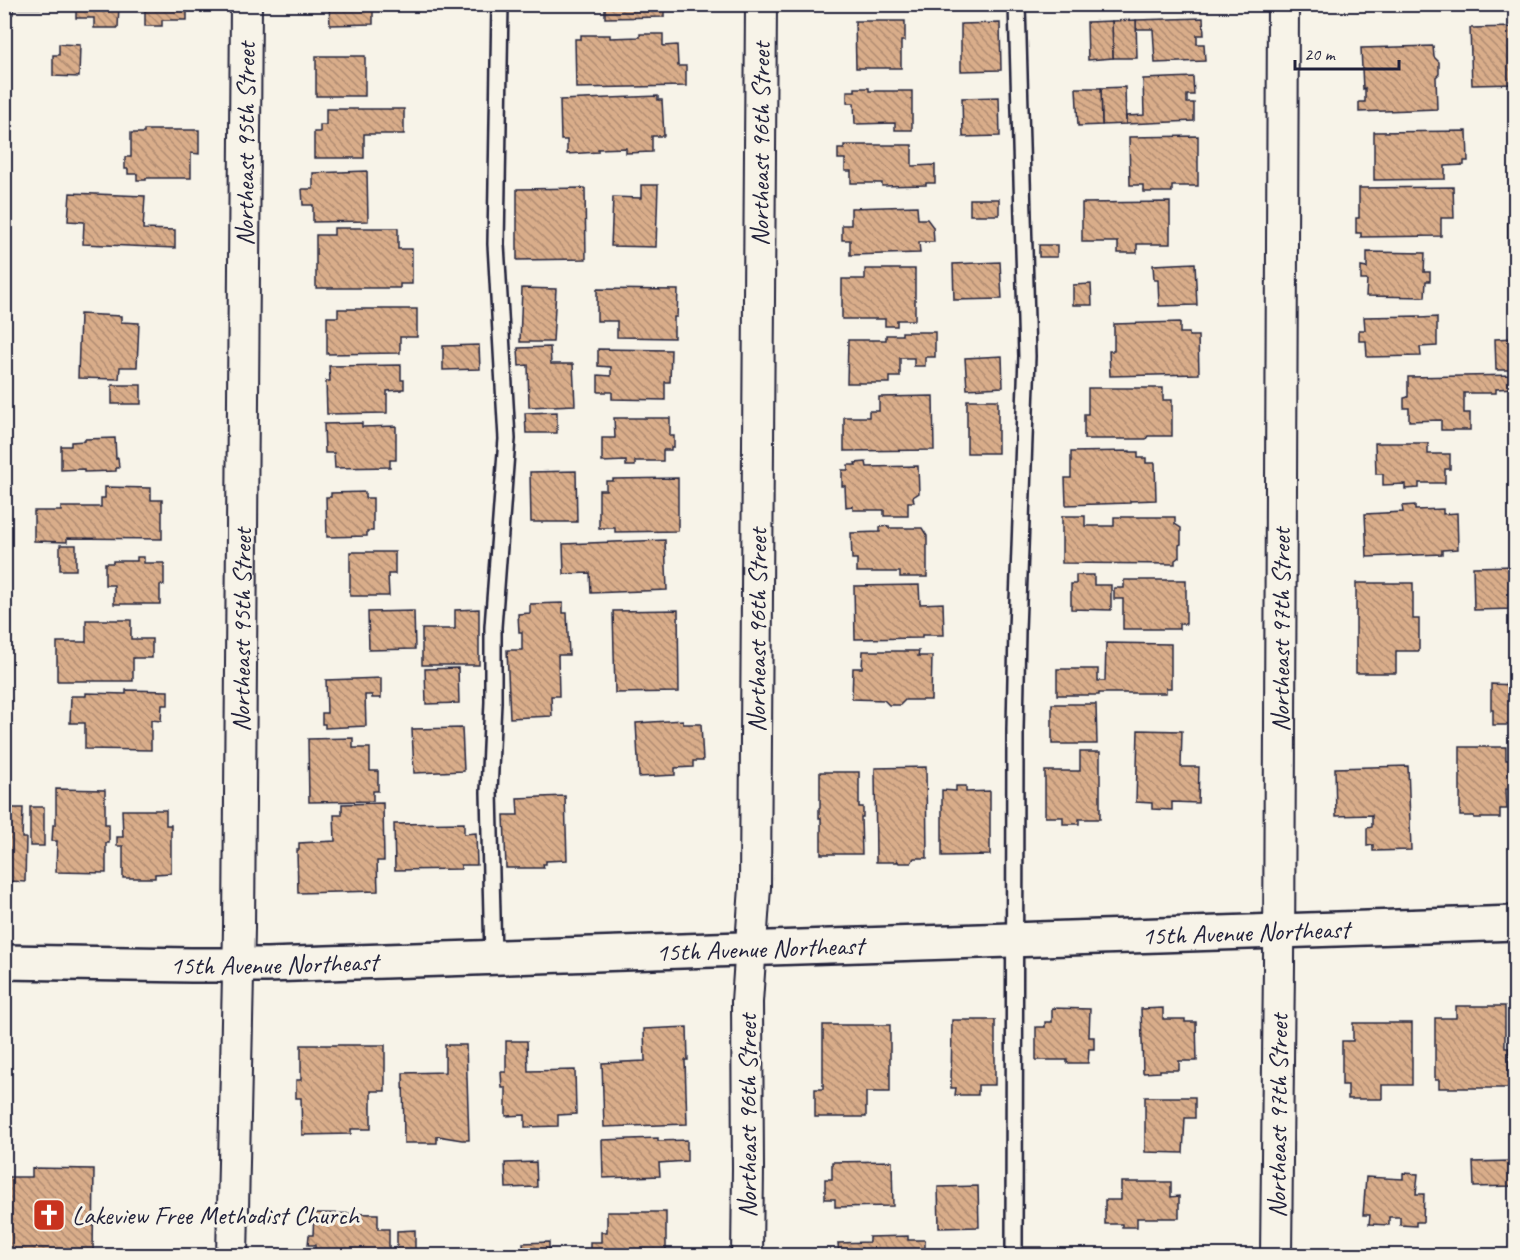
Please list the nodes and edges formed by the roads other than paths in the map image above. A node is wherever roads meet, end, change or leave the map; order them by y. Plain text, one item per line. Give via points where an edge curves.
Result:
1 (246, 4) edge
2 (500, 4) edge
3 (761, 4) edge
4 (1017, 4) edge
5 (1283, 4) edge
6 (1515, 923) edge
7 (1279, 931) junction
8 (1014, 940) junction
9 (750, 949) junction
10 (493, 957) junction
11 (4, 962) edge
12 (238, 964) junction
13 (232, 1256) edge
14 (747, 1256) edge
15 (1014, 1256) edge
16 (1276, 1256) edge

1 - 12 street, Northeast 95th Street
2 - 10 lane via 496,244 507,439 493,627 489,792
3 - 9 street, Northeast 96th Street via 755,887
4 - 8 lane via 1027,356 1017,641
5 - 7 street, Northeast 97th Street
6 - 7 street, 15th Avenue Northeast
7 - 8 street, 15th Avenue Northeast
7 - 16 street, Northeast 97th Street
8 - 9 street, 15th Avenue Northeast
8 - 15 lane
9 - 10 street, 15th Avenue Northeast
9 - 14 street, Northeast 96th Street
10 - 12 street, 15th Avenue Northeast
11 - 12 street, 15th Avenue Northeast
12 - 13 street, Northeast 95th Street

